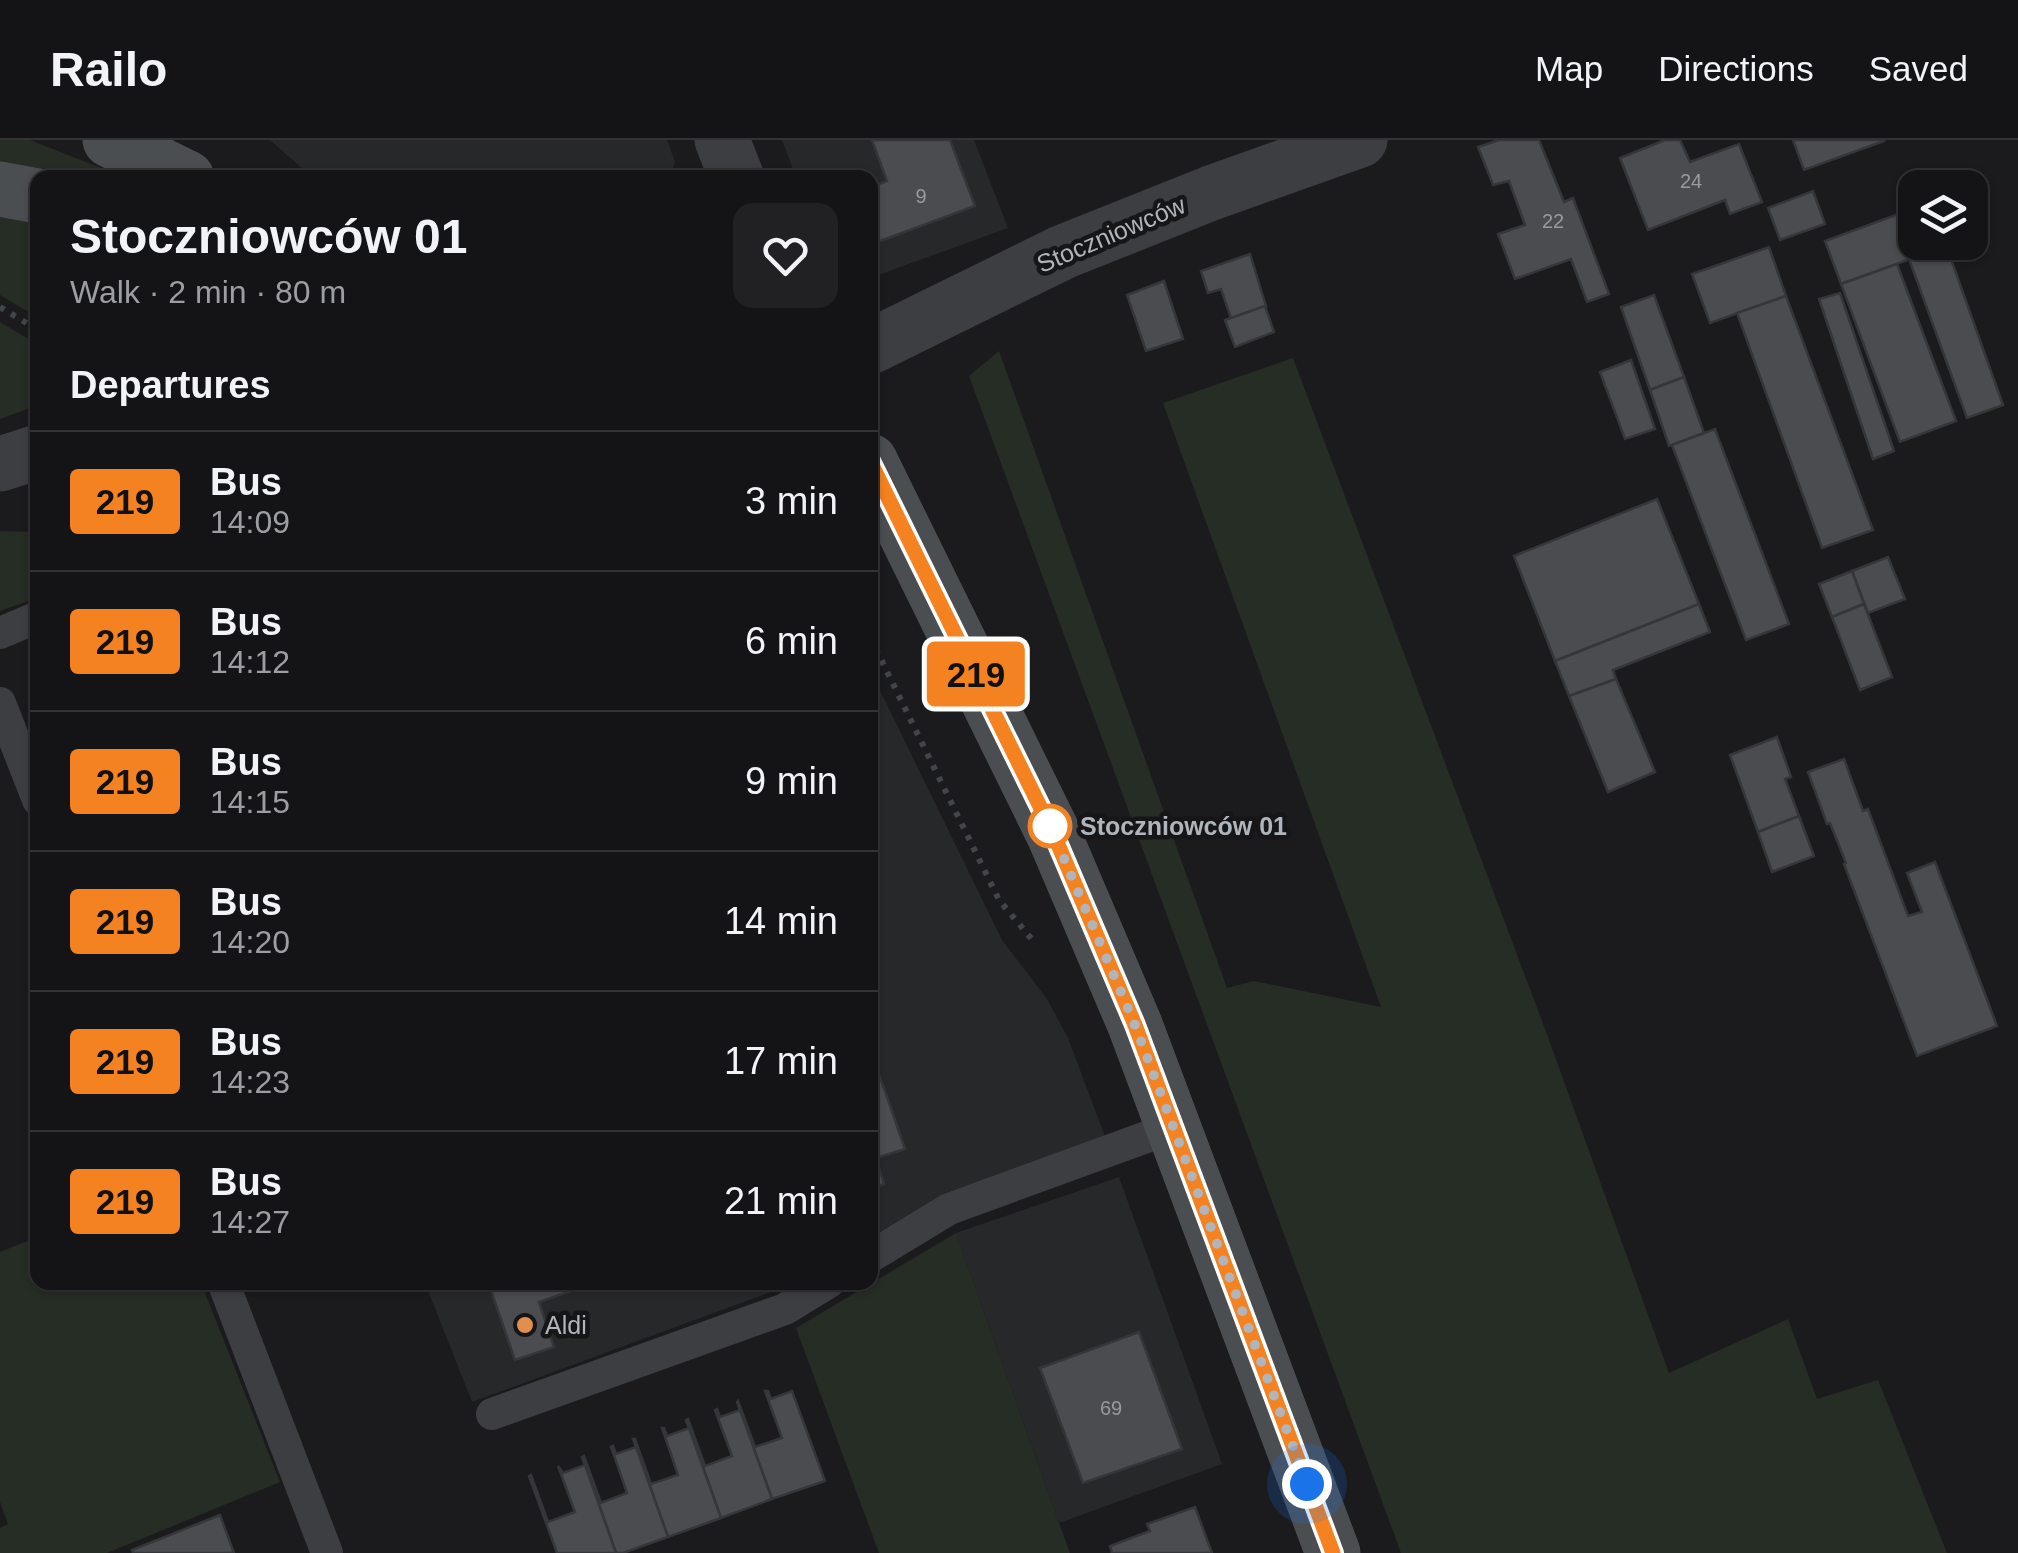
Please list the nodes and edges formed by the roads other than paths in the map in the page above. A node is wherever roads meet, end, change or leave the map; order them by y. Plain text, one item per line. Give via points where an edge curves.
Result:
1 (110, 140) edge
2 (722, 140) edge
3 (1360, 140) edge
4 (171, 170) edge
5 (734, 170) edge
6 (0, 189) edge
7 (30, 195) edge
8 (878, 343) edge
9 (30, 455) edge
10 (0, 464) edge
11 (878, 478) edge
12 (0, 494) edge
13 (30, 495) edge
14 (30, 620) edge
15 (0, 633) edge
16 (0, 702) edge
17 (30, 779) edge
18 (1174, 1127) junction
19 (878, 1253) edge
20 (226, 1290) edge
21 (816, 1290) edge
22 (492, 1414) dead end
23 (327, 1553) edge
24 (1333, 1553) edge

1 - 4 street
2 - 5 street
3 - 8 street, Stoczniowców via 1063,252
6 - 7 street
9 - 10 street
11 - 18 street via 1054,835
12 - 13 street
14 - 15 lane
16 - 17 lane
18 - 19 lane via 949,1209
18 - 24 street
20 - 23 lane
21 - 22 lane via 786,1309

